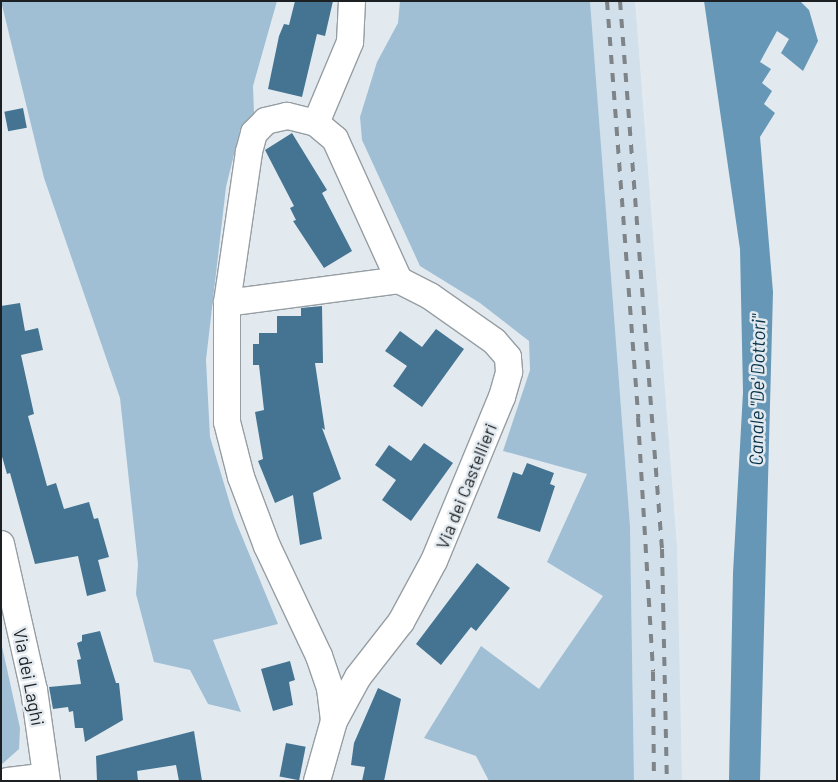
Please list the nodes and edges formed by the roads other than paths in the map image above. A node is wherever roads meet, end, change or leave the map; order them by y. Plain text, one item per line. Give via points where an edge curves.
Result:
1 (352, 1) edge
2 (316, 123) junction
3 (399, 280) junction
4 (227, 304) junction
5 (1, 544) edge
6 (334, 721) junction
7 (47, 778) edge
8 (8, 781) edge
9 (318, 781) edge

1 - 2 street via 350,42
2 - 3 street, Via dei Castellieri via 335,139
2 - 4 street, Via dei Castellieri via 287,116 266,121 254,133
3 - 4 street
3 - 6 street, Via dei Castellieri via 430,296 494,341 508,357 509,372 502,397 434,562 401,622 358,676
4 - 6 street, Via dei Castellieri via 226,422 238,468 267,546 319,656 330,688
5 - 7 street, Via dei Laghi via 34,690
6 - 9 street, Via dei Castellieri
7 - 8 street

